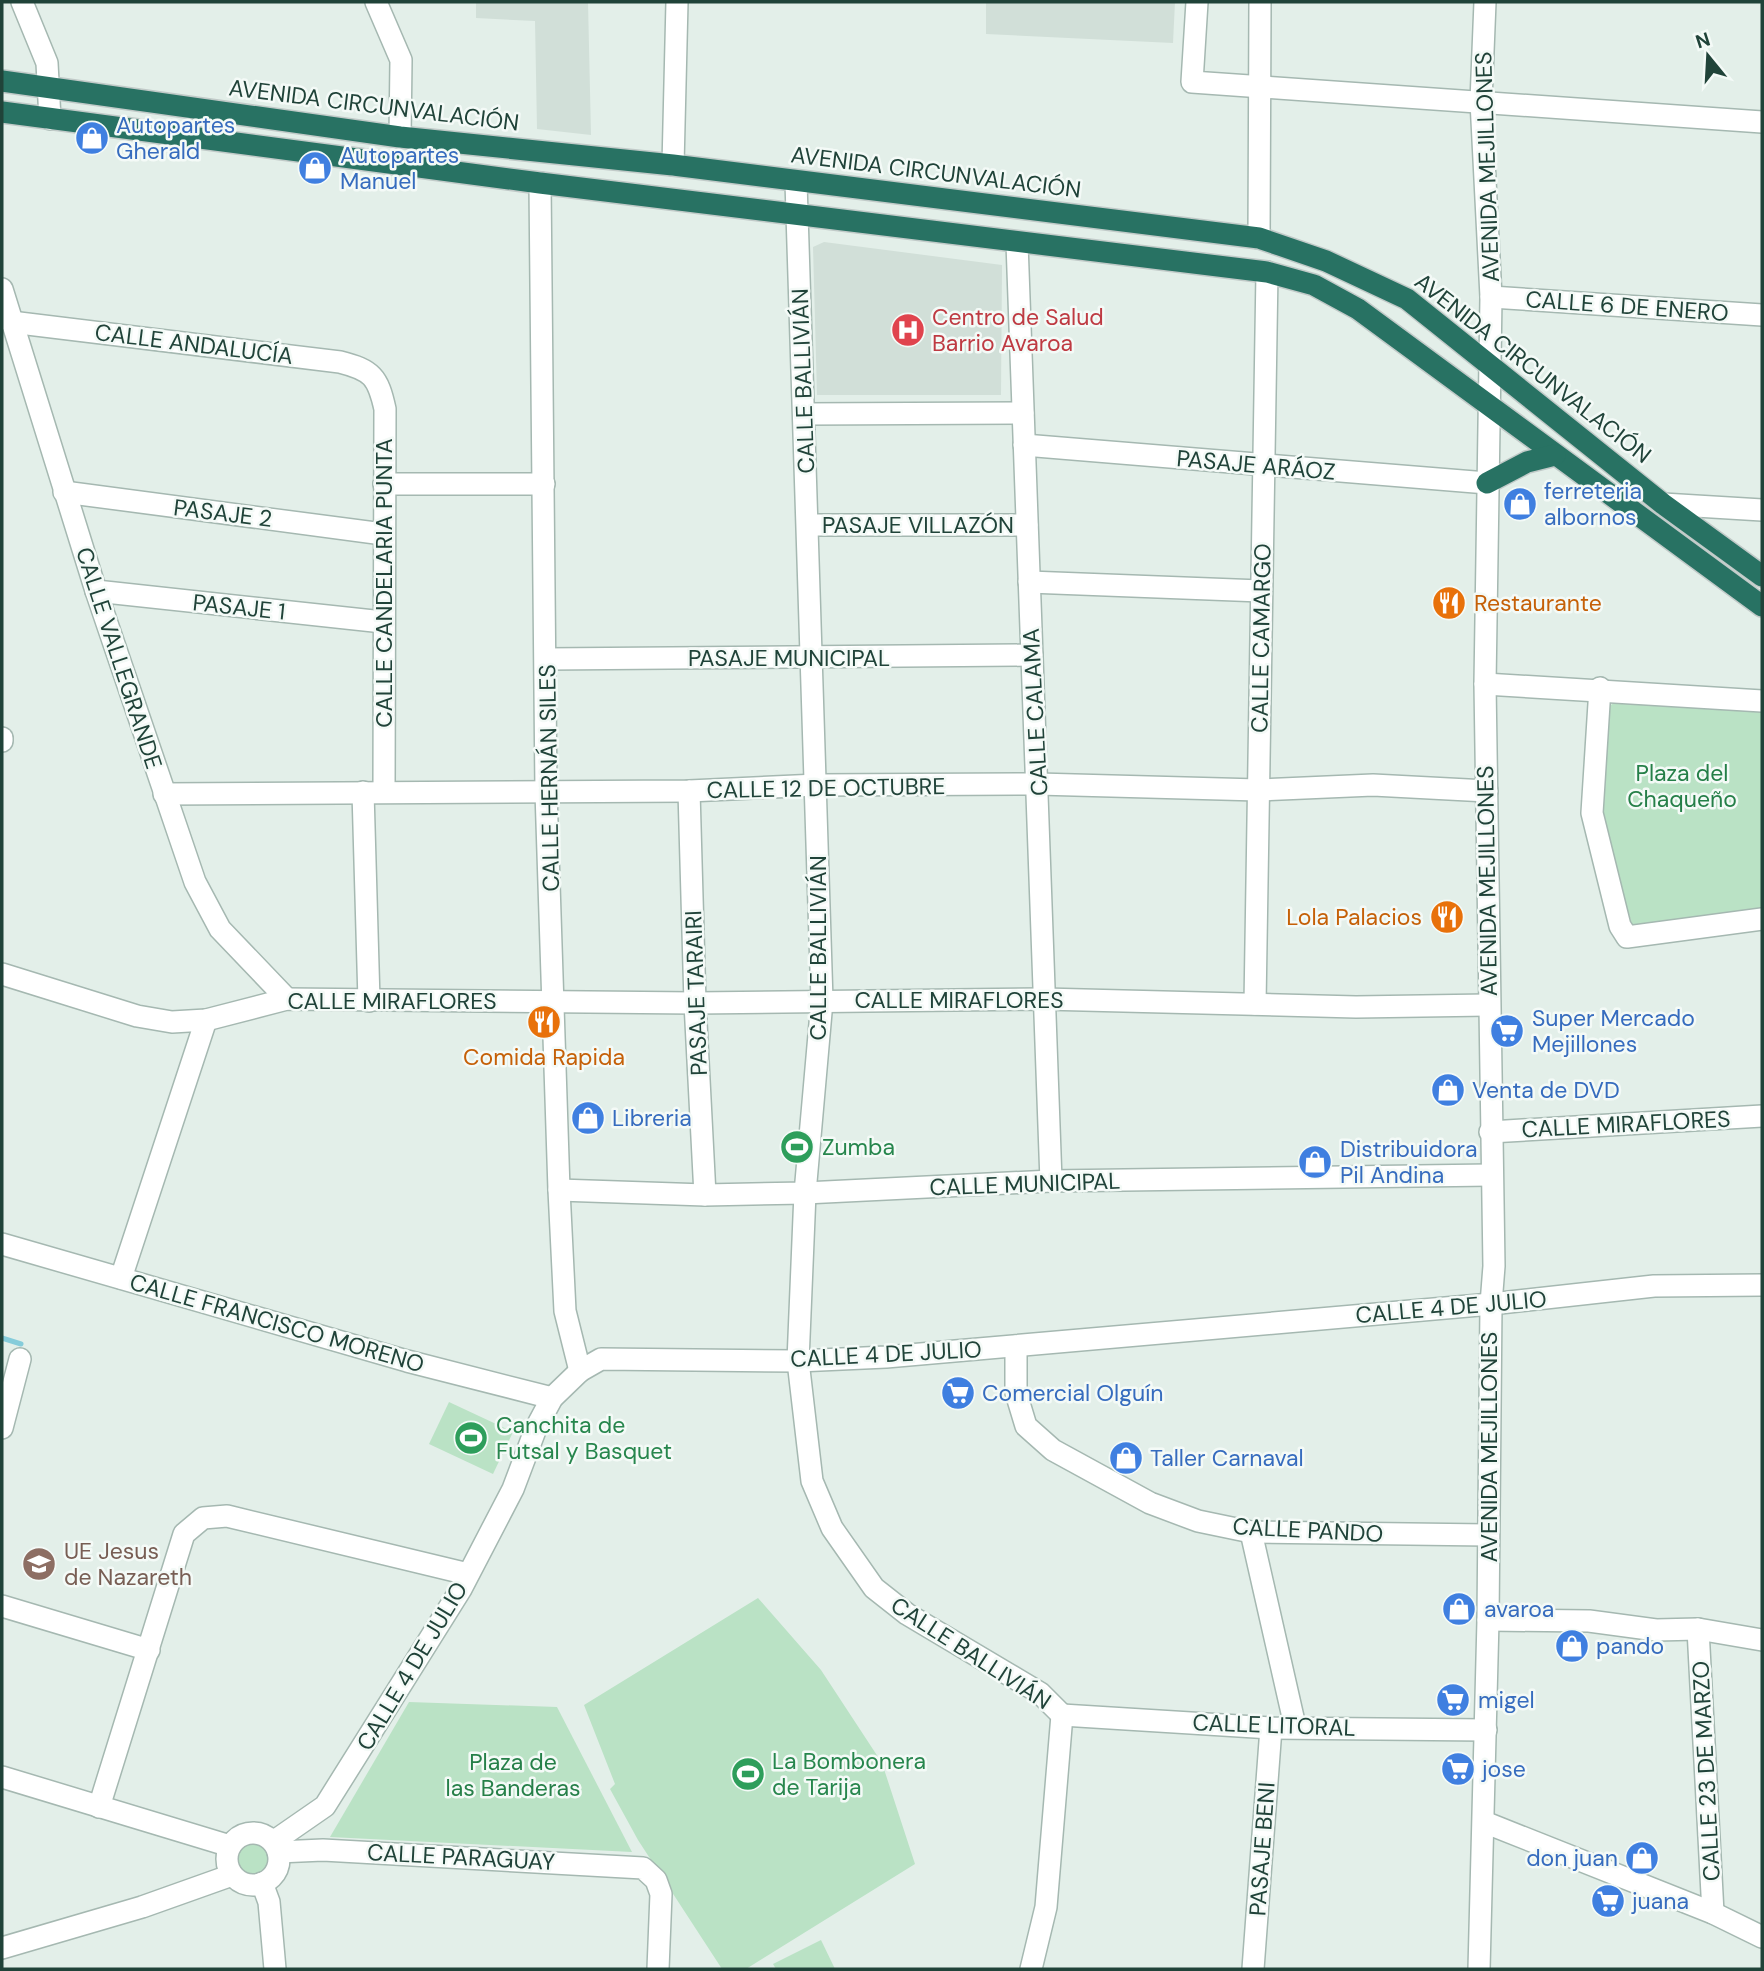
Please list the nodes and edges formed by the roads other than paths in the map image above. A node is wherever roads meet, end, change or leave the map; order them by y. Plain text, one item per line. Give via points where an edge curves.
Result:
1 (23, 2) edge
2 (376, 2) edge
3 (677, 2) edge
4 (1197, 2) edge
5 (1260, 2) edge
6 (1485, 2) edge
7 (2, 81) edge
8 (48, 88) junction
9 (1257, 88) junction
10 (1481, 101) junction
11 (2, 113) edge
12 (51, 119) junction
13 (1762, 121) edge
14 (400, 137) junction
15 (673, 165) junction
16 (796, 182) junction
17 (540, 183) junction
18 (797, 214) junction
19 (1259, 238) junction
20 (1017, 243) junction
21 (1267, 272) junction
22 (2, 289) edge
23 (1491, 297) junction
24 (1762, 316) edge
25 (11, 322) junction
26 (1491, 363) junction
27 (373, 375) joint
28 (1489, 403) junction
29 (1023, 413) junction
30 (804, 414) junction
31 (1024, 445) junction
32 (1555, 455) junction
33 (1263, 466) junction
34 (1487, 483) junction
35 (384, 484) junction
36 (544, 484) junction
37 (64, 492) junction
38 (1663, 504) junction
39 (1762, 510) edge
40 (808, 525) junction
41 (1027, 525) junction
42 (383, 534) junction
43 (1762, 576) edge
44 (1029, 582) junction
45 (96, 591) junction
46 (1261, 591) junction
47 (1762, 606) edge
48 (383, 622) junction
49 (1032, 655) junction
50 (546, 659) junction
51 (813, 659) junction
52 (1486, 684) junction
53 (1600, 688) junction
54 (1762, 701) edge
55 (1038, 784) junction
56 (817, 785) junction
57 (1258, 790) junction
58 (1487, 790) junction
59 (689, 791) junction
60 (374, 792) junction
61 (547, 792) junction
62 (164, 794) junction
63 (1762, 919) edge
64 (2, 974) edge
65 (287, 999) junction
66 (1044, 999) junction
67 (369, 1001) junction
68 (555, 1001) junction
69 (822, 1001) junction
70 (695, 1003) junction
71 (1255, 1004) junction
72 (1489, 1005) junction
73 (206, 1020) junction
74 (1762, 1116) edge
75 (1490, 1132) junction
76 (1491, 1175) junction
77 (1051, 1181) junction
78 (559, 1190) junction
79 (805, 1193) junction
80 (705, 1195) junction
81 (2, 1244) edge
82 (121, 1278) junction
83 (1762, 1285) edge
84 (1490, 1304) junction
85 (1016, 1346) junction
86 (20, 1359) dead end
87 (798, 1361) junction
88 (580, 1371) junction
89 (552, 1398) junction
90 (2, 1428) edge
91 (1251, 1532) junction
92 (1488, 1535) junction
93 (468, 1574) junction
94 (2, 1606) edge
95 (1488, 1620) junction
96 (1698, 1629) junction
97 (1762, 1640) edge
98 (149, 1650) junction
99 (1062, 1715) junction
100 (1295, 1727) junction
101 (1271, 1728) junction
102 (1486, 1730) junction
103 (2, 1777) edge
104 (99, 1807) junction
105 (1484, 1822) junction
106 (230, 1846) junction
107 (275, 1847) junction
108 (232, 1875) junction
109 (262, 1883) junction
110 (1713, 1913) junction
111 (1762, 1937) edge
112 (2, 1948) edge
113 (275, 1969) edge
114 (658, 1969) edge
115 (1031, 1969) edge
116 (1253, 1969) edge
117 (1479, 1969) edge

1 - 8 street via 47,63
2 - 14 street via 401,60
3 - 15 street
4 - 9 street via 1192,82
5 - 9 street
6 - 10 street, AVENIDA MEJILLONES
7 - 8 highway, AVENIDA CIRCUNVALACIÓN
8 - 12 street
8 - 14 highway, AVENIDA CIRCUNVALACIÓN
9 - 10 street
9 - 19 street
10 - 13 street
10 - 23 street, AVENIDA MEJILLONES
11 - 12 highway
12 - 17 highway
14 - 15 highway, AVENIDA CIRCUNVALACIÓN
15 - 16 highway, AVENIDA CIRCUNVALACIÓN
16 - 18 street, CALLE BALLIVIÁN
16 - 19 highway, AVENIDA CIRCUNVALACIÓN
17 - 18 highway
17 - 36 street, CALLE HERNÁN SILES
18 - 20 highway
18 - 30 street, CALLE BALLIVIÁN
19 - 26 highway, AVENIDA CIRCUNVALACIÓN via 1326,261 1407,299
20 - 21 highway
20 - 29 street, CALLE CALAMA
21 - 28 highway via 1314,285 1358,309
21 - 33 street, CALLE CAMARGO
22 - 25 street, CALLE VALLEGRANDE
23 - 24 street, CALLE 6 DE ENERO
23 - 26 street, AVENIDA MEJILLONES
25 - 27 street, CALLE ANDALUCÍA via 341,362
25 - 37 street, CALLE VALLEGRANDE
26 - 28 street, AVENIDA MEJILLONES
26 - 38 highway, AVENIDA CIRCUNVALACIÓN
27 - 35 street, CALLE CANDELARIA PUNTA via 385,409
28 - 32 highway
28 - 34 street, AVENIDA MEJILLONES
29 - 30 street
29 - 31 street, CALLE CALAMA
30 - 40 street, CALLE BALLIVIÁN
31 - 33 street, PASAJE ARÁOZ
31 - 41 street, CALLE CALAMA
32 - 34 highway via 1527,461
32 - 47 highway
33 - 34 street, PASAJE ARÁOZ
33 - 46 street, CALLE CAMARGO
34 - 52 street, AVENIDA MEJILLONES
35 - 36 street
35 - 42 street, CALLE CANDELARIA PUNTA
36 - 50 street, CALLE HERNÁN SILES
37 - 42 street, PASAJE 2
37 - 45 street, CALLE VALLEGRANDE
38 - 39 street
38 - 43 highway, AVENIDA CIRCUNVALACIÓN
40 - 41 street, PASAJE VILLAZÓN
40 - 51 street, CALLE BALLIVIÁN
41 - 44 street, CALLE CALAMA
42 - 48 street, CALLE CANDELARIA PUNTA
44 - 46 street
44 - 49 street, CALLE CALAMA
45 - 48 street, PASAJE 1
45 - 62 street, CALLE VALLEGRANDE
46 - 57 street, CALLE CAMARGO
48 - 60 street, CALLE CANDELARIA PUNTA
49 - 51 street, PASAJE MUNICIPAL
49 - 55 street, CALLE CALAMA
50 - 51 street, PASAJE MUNICIPAL
50 - 61 street, CALLE HERNÁN SILES
51 - 56 street, CALLE BALLIVIÁN
52 - 53 street
52 - 58 street, AVENIDA MEJILLONES
53 - 54 street
53 - 63 street via 1592,813 1620,926 1628,937
55 - 56 street, CALLE 12 DE OCTUBRE
55 - 57 street, CALLE 12 DE OCTUBRE
55 - 66 street, CALLE CALAMA
56 - 59 street, CALLE 12 DE OCTUBRE
56 - 69 street, CALLE BALLIVIÁN
57 - 58 street, CALLE 12 DE OCTUBRE via 1373,785
57 - 71 street, CALLE CAMARGO
58 - 72 street, AVENIDA MEJILLONES
59 - 61 street, CALLE 12 DE OCTUBRE
59 - 70 street, PASAJE TARAIRI
60 - 61 street, CALLE 12 DE OCTUBRE
60 - 62 street, CALLE 12 DE OCTUBRE
60 - 67 street, CALLE CANDELARIA PUNTA
61 - 68 street, CALLE HERNÁN SILES
62 - 65 street, CALLE VALLEGRANDE via 195,882 220,929
64 - 73 street, CALLE MIRAFLORES via 136,1016 172,1022
65 - 67 street, CALLE MIRAFLORES
65 - 73 street, CALLE MIRAFLORES
66 - 69 street, CALLE MIRAFLORES
66 - 71 street, CALLE MIRAFLORES
66 - 77 street, CALLE CALAMA
67 - 68 street, CALLE MIRAFLORES
68 - 70 street, CALLE MIRAFLORES
68 - 78 street, CALLE HERNÁN SILES
69 - 70 street, CALLE MIRAFLORES
69 - 79 street, CALLE BALLIVIÁN
70 - 80 street, PASAJE TARAIRI
71 - 72 street, CALLE MIRAFLORES
72 - 75 street, AVENIDA MEJILLONES
73 - 82 street
74 - 75 street, CALLE MIRAFLORES
75 - 76 street, AVENIDA MEJILLONES
76 - 77 street, CALLE MUNICIPAL
76 - 84 street, AVENIDA MEJILLONES via 1494,1266
77 - 79 street, CALLE MUNICIPAL
78 - 80 street, CALLE MUNICIPAL
78 - 88 street, CALLE HERNÁN SILES via 565,1311
79 - 80 street, CALLE MUNICIPAL
79 - 87 street, CALLE BALLIVIÁN
81 - 82 street, CALLE FRANCISCO MORENO
82 - 89 street, CALLE FRANCISCO MORENO
83 - 84 street, CALLE 4 DE JULIO via 1654,1286
84 - 85 street, CALLE 4 DE JULIO
84 - 92 street, AVENIDA MEJILLONES
85 - 87 street, CALLE 4 DE JULIO
85 - 91 street, CALLE PANDO via 1016,1393 1026,1426 1053,1450 1150,1503 1198,1521
86 - 90 street
87 - 88 street, CALLE 4 DE JULIO via 601,1359
87 - 99 street, CALLE BALLIVIÁN via 812,1481 832,1528 858,1567 874,1588 907,1614 1040,1693
88 - 89 street, CALLE 4 DE JULIO
89 - 93 street, CALLE 4 DE JULIO via 513,1489
91 - 92 street, CALLE PANDO
91 - 100 street
92 - 95 street, AVENIDA MEJILLONES
93 - 98 street via 227,1516 203,1518 184,1534
93 - 107 street, CALLE 4 DE JULIO via 325,1806
94 - 98 street
95 - 96 street
95 - 102 street, AVENIDA MEJILLONES
96 - 97 street
96 - 110 street, CALLE 23 DE MARZO
98 - 104 street
99 - 101 street, CALLE LITORAL
99 - 115 street, CALLE BALLIVIÁN via 1046,1907
100 - 101 street, CALLE LITORAL
100 - 102 street, CALLE LITORAL
101 - 116 street, PASAJE BENI
102 - 105 street, AVENIDA MEJILLONES
103 - 104 street
104 - 106 street
105 - 110 street
105 - 117 street, AVENIDA MEJILLONES
106 - 107 street via 251,1833 266,1836
106 - 108 street via 226,1861
107 - 109 street via 278,1867
107 - 114 street, CALLE PARAGUAY via 643,1868 656,1880 661,1894
108 - 109 street via 248,1885
108 - 112 street
109 - 113 street via 269,1902
110 - 111 street

